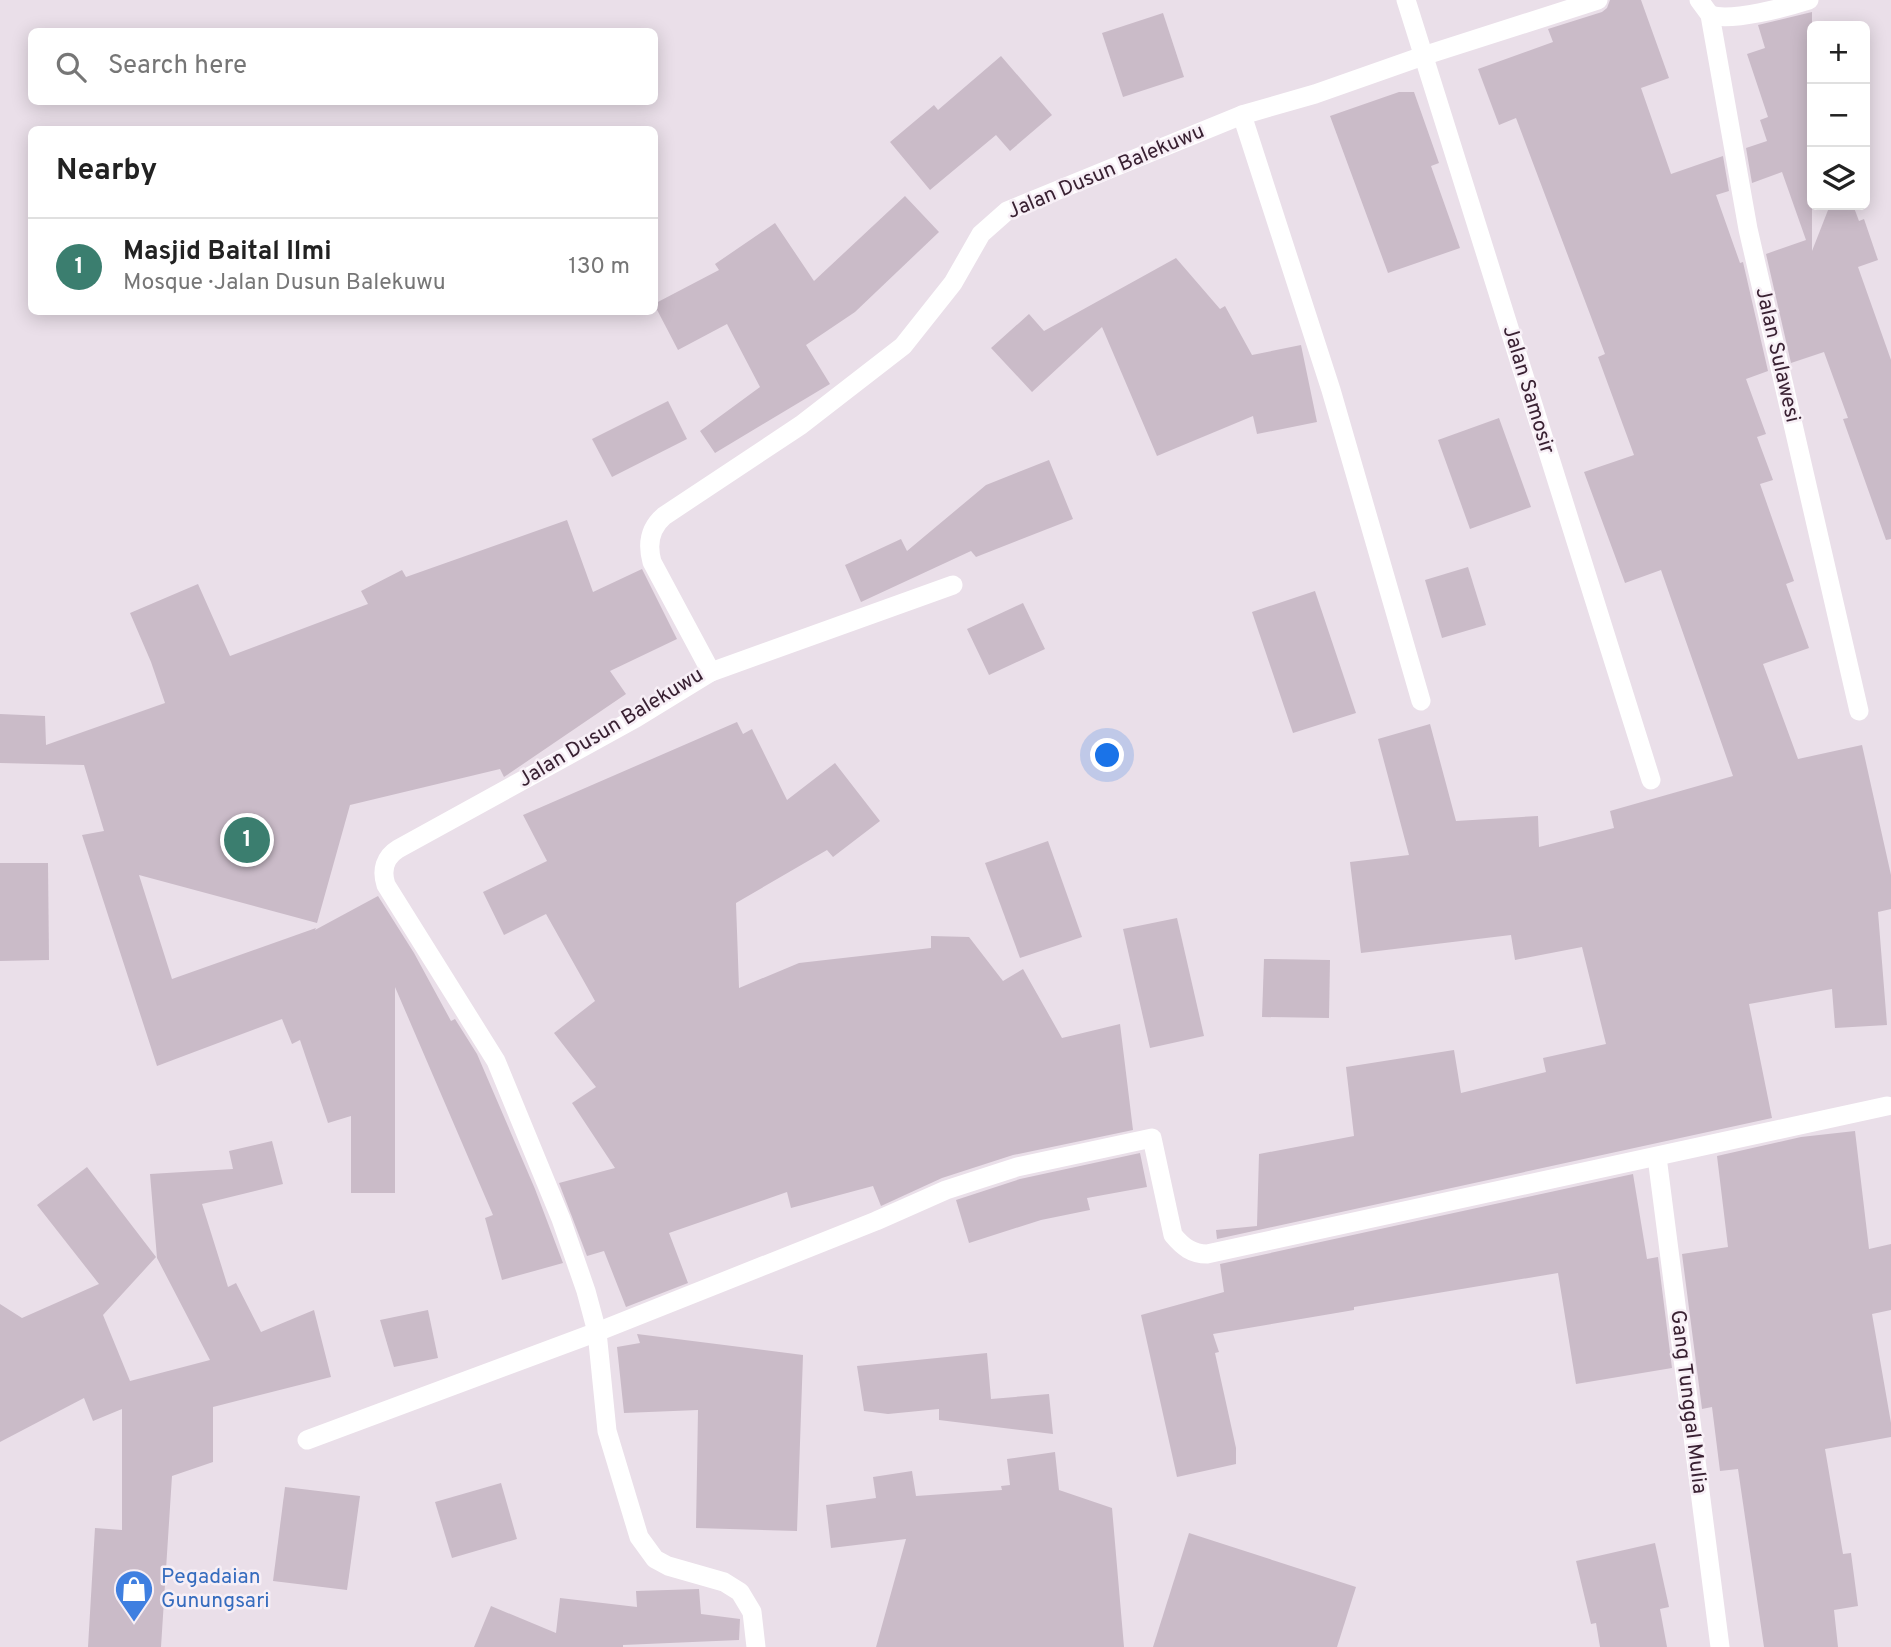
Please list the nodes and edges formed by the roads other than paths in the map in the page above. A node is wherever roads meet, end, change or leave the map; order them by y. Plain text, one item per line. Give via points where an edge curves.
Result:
1 (1406, 0) edge
2 (1598, 0) edge
3 (1810, 0) edge
4 (1705, 7) edge
5 (1423, 56) junction
6 (1242, 115) junction
7 (953, 585) dead end
8 (711, 672) junction
9 (1421, 701) dead end
10 (1859, 711) dead end
11 (1651, 780) dead end
12 (1887, 1106) dead end
13 (1657, 1157) junction
14 (597, 1332) junction
15 (307, 1440) dead end
16 (757, 1647) edge
17 (1720, 1647) edge

1 - 5 street, Jalan Samosir
2 - 5 street, Jalan Dusun Balekuwu
3 - 4 street via 1723,17
4 - 10 street, Jalan Sulawesi via 1748,229
5 - 6 street, Jalan Dusun Balekuwu
5 - 11 street, Jalan Samosir
6 - 8 street, Jalan Dusun Balekuwu via 1007,211 981,234 953,283 903,346 801,425 659,520 650,539 652,562
6 - 9 street via 1331,390
7 - 8 street
8 - 14 street, Jalan Dusun Balekuwu via 398,849 384,869 386,885 496,1061 561,1219
12 - 13 street
13 - 14 street via 1201,1254 1181,1245 1171,1230 1152,1138 1017,1167 946,1190
13 - 17 street, Gang Tunggal Mulia
14 - 15 street
14 - 16 street, Jalan Dusun Balekuwu via 607,1431 639,1537 667,1566 724,1582 740,1592 752,1612

